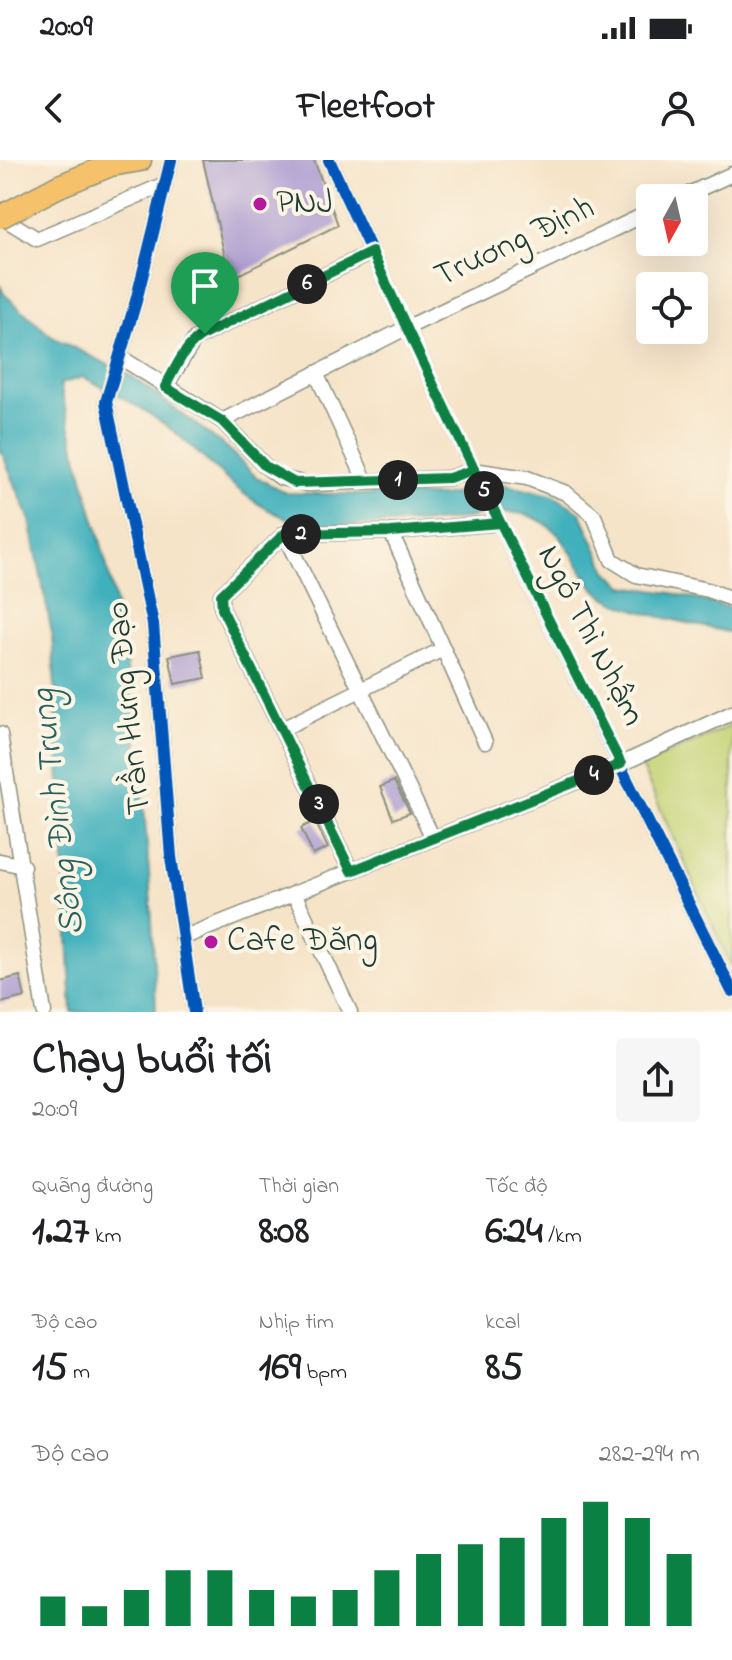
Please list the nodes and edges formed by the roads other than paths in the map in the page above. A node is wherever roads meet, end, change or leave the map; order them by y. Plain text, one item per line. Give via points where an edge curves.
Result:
1 (140, 160) edge
2 (171, 160) edge
3 (329, 160) edge
4 (732, 174) edge
5 (165, 184) junction
6 (708, 185) edge
7 (0, 216) edge
8 (636, 219) edge
9 (372, 252) junction
10 (406, 328) junction
11 (120, 357) junction
12 (316, 373) junction
13 (165, 387) junction
14 (222, 421) junction
15 (473, 470) junction
16 (366, 482) junction
17 (500, 523) junction
18 (391, 532) junction
19 (284, 534) junction
20 (732, 599) edge
21 (443, 649) junction
22 (361, 689) junction
23 (732, 713) edge
24 (282, 729) junction
25 (0, 734) edge
26 (485, 742) dead end
27 (621, 764) junction
28 (433, 838) junction
29 (0, 861) edge
30 (23, 866) junction
31 (351, 871) junction
32 (294, 893) junction
33 (182, 938) junction
34 (732, 991) edge
35 (44, 1012) edge
36 (194, 1012) edge
37 (350, 1012) edge

1 - 7 highway, bridge via 111,165
2 - 5 street
3 - 9 street
4 - 6 street
5 - 7 street via 37,239
5 - 11 street
8 - 10 street, Trương Định
9 - 10 street
9 - 13 street via 195,339
10 - 12 street, Trương Định
10 - 15 street
11 - 13 street
11 - 33 street, Trần Hưng Đạo via 106,402 153,624
12 - 14 street, Trương Định
12 - 16 street
13 - 14 street
14 - 16 street via 281,478 307,484
15 - 16 street via 449,478
15 - 17 street, Ngô Thì Nhậm
15 - 20 street via 527,478 566,493 594,516 612,560 636,575
17 - 18 street
17 - 27 street, Ngô Thì Nhậm
18 - 19 street
18 - 21 street
19 - 22 street
19 - 24 street via 221,595 222,609
21 - 22 street
21 - 26 street
22 - 24 street
22 - 28 street
23 - 27 street
24 - 31 street
25 - 30 street
27 - 28 street
27 - 34 street, Ngô Thì Nhậm via 624,780
28 - 31 street
29 - 30 street
30 - 35 street
31 - 32 street
32 - 33 street
32 - 37 street
33 - 36 street, Trần Hưng Đạo

